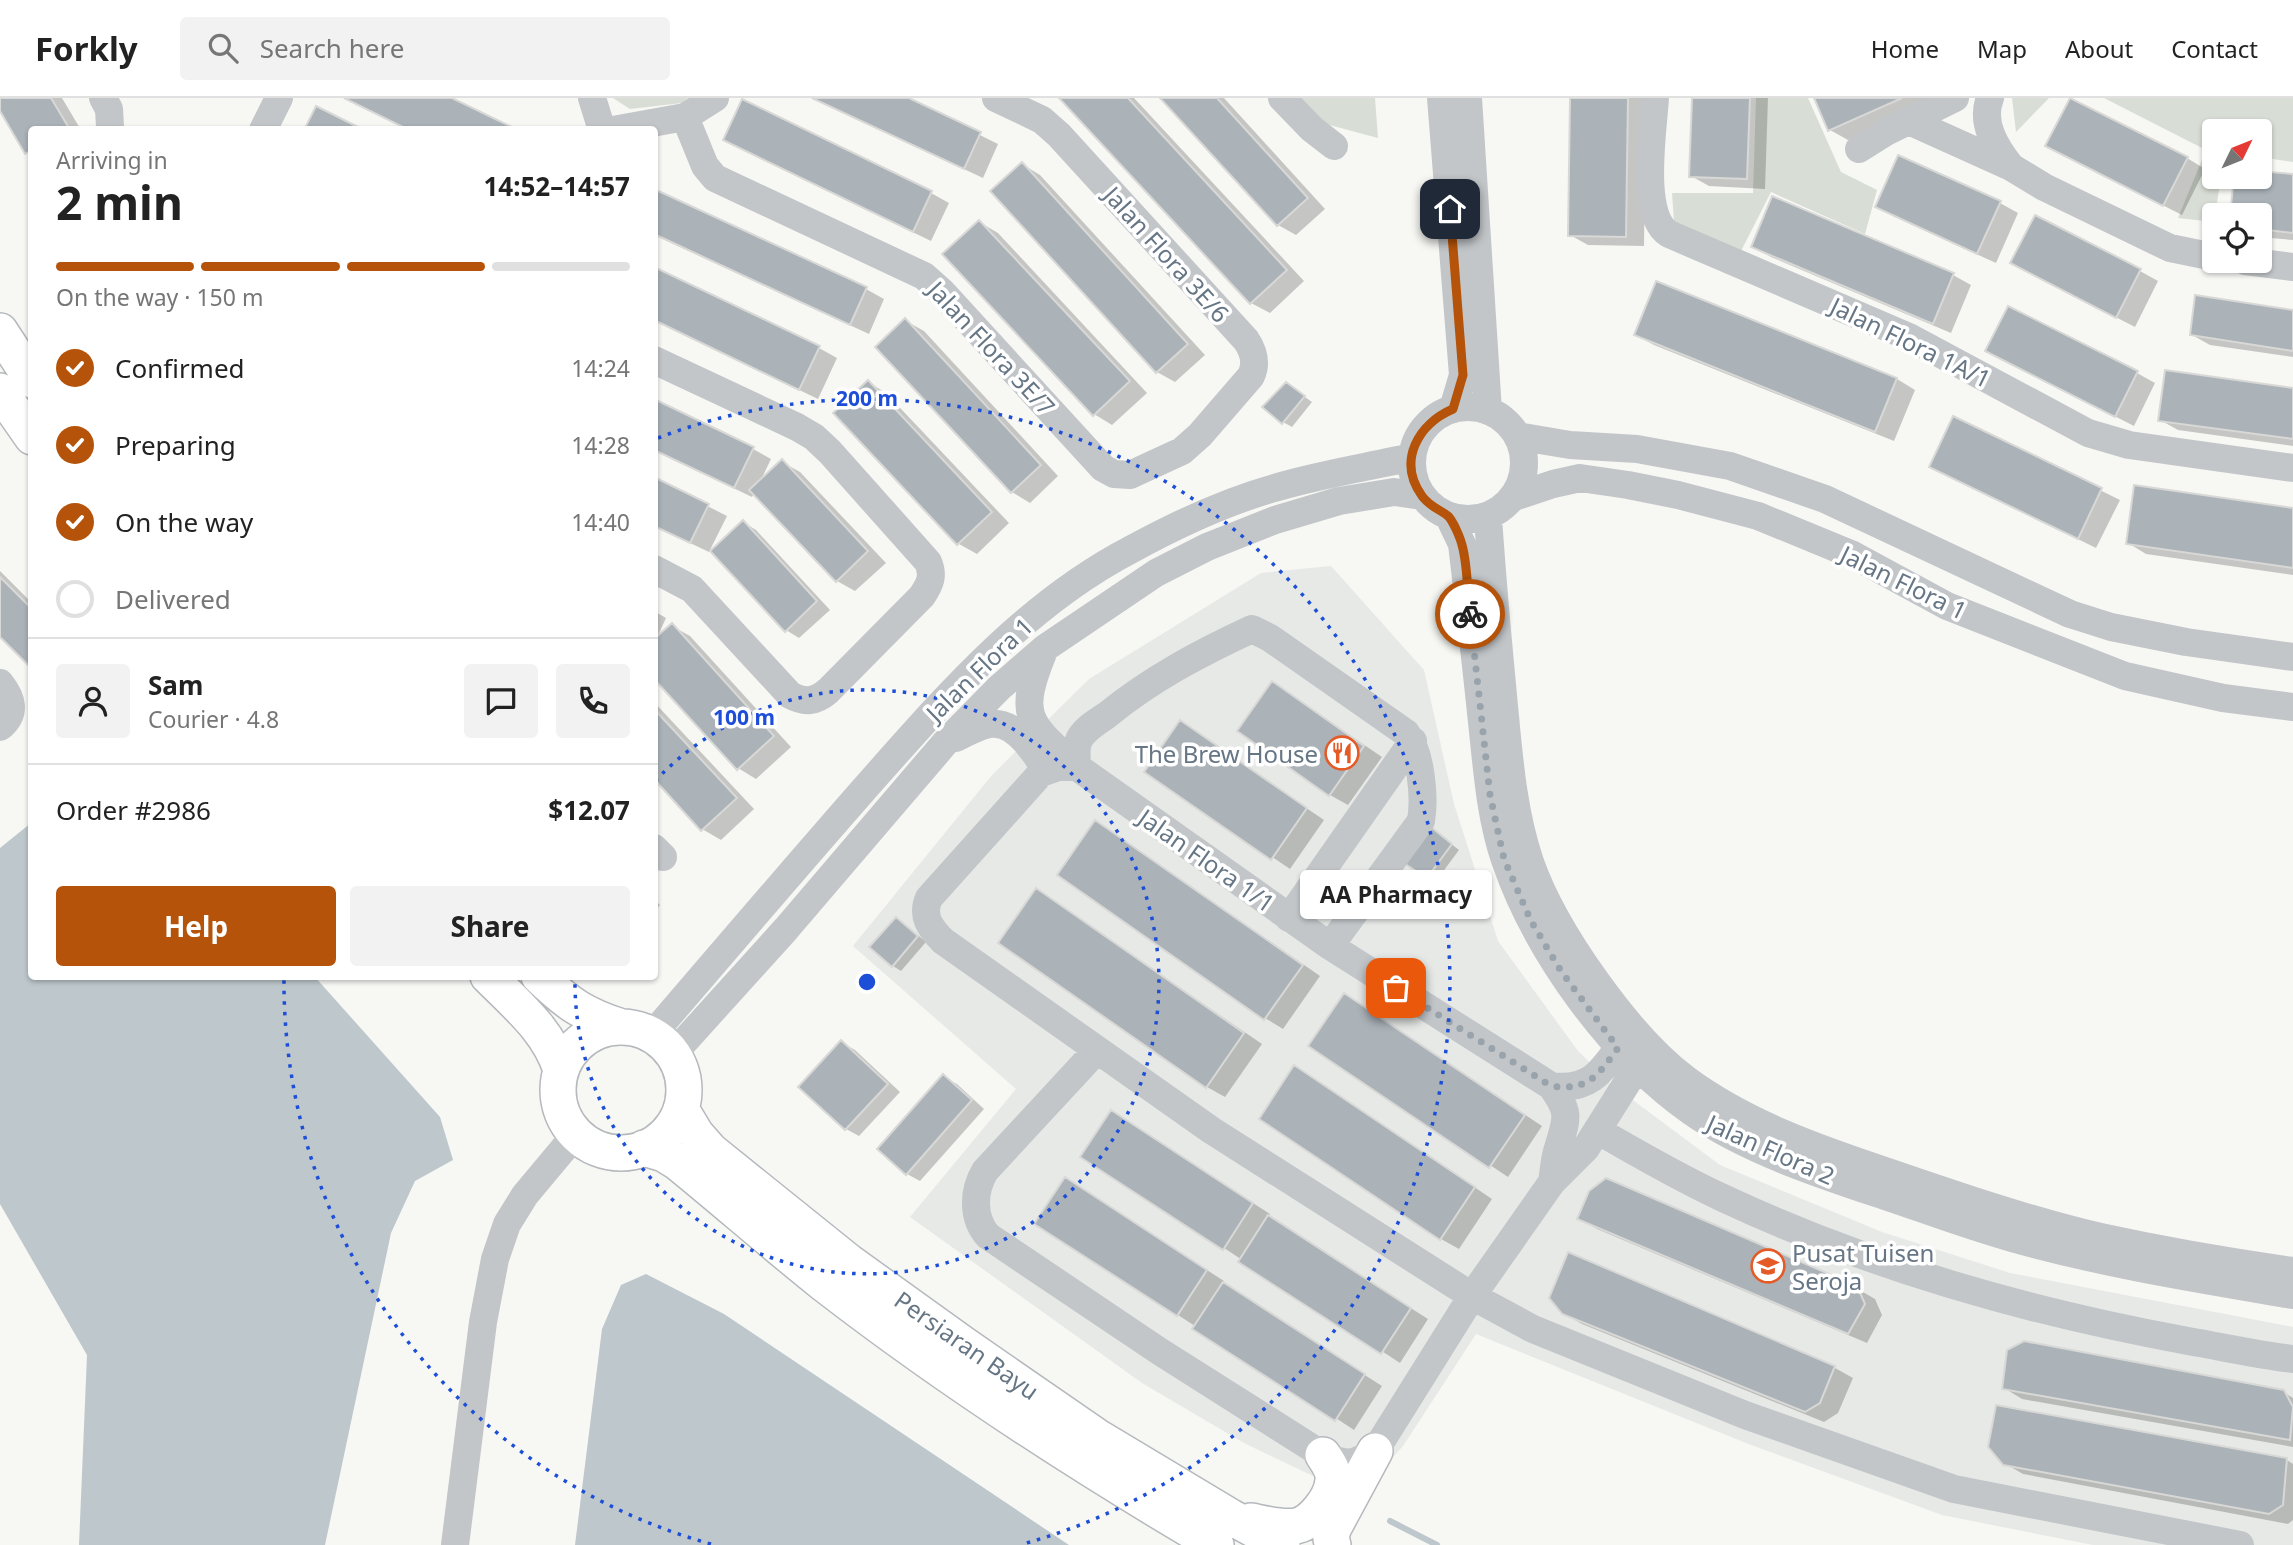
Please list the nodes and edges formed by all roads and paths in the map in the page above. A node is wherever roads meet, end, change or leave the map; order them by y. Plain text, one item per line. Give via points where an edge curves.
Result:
1 (103, 98) edge
2 (279, 98) edge
3 (592, 98) edge
4 (715, 98) edge
5 (996, 98) edge
6 (1282, 98) edge
7 (1441, 98) edge
8 (1468, 98) edge
9 (1655, 98) edge
10 (1955, 98) edge
11 (1990, 98) edge
12 (685, 117) junction
13 (1909, 121) junction
14 (110, 126) edge
15 (265, 126) edge
16 (601, 126) edge
17 (635, 126) edge
18 (1334, 146) dead end
19 (1859, 149) dead end
20 (2011, 167) junction
21 (2202, 255) edge
22 (2272, 264) edge
23 (2293, 267) edge
24 (0, 331) edge
25 (658, 362) edge
26 (28, 374) edge
27 (0, 391) edge
28 (1453, 409) junction
29 (1488, 411) junction
30 (28, 431) edge
31 (1200, 435) joint
32 (1517, 436) junction
33 (1412, 457) junction
34 (2293, 468) edge
35 (1422, 496) junction
36 (1514, 497) junction
37 (1449, 517) junction
38 (1488, 517) junction
39 (658, 571) edge
40 (1045, 648) junction
41 (2293, 657) edge
42 (0, 683) edge
43 (2293, 707) edge
44 (5, 720) edge
45 (1413, 741) junction
46 (945, 743) junction
47 (1077, 767) junction
48 (1041, 773) junction
49 (1289, 918) junction
50 (1330, 946) junction
51 (492, 980) edge
52 (544, 980) edge
53 (649, 1039) junction
54 (1634, 1047) junction
55 (1097, 1050) junction
56 (561, 1070) junction
57 (1551, 1086) junction
58 (681, 1109) junction
59 (1597, 1130) junction
60 (576, 1134) junction
61 (645, 1148) junction
62 (1552, 1182) junction
63 (2293, 1271) edge
64 (2293, 1295) edge
65 (1472, 1296) junction
66 (2293, 1359) edge
67 (1375, 1451) junction
68 (1323, 1455) junction
69 (1223, 1531) edge
70 (455, 1545) edge
71 (1282, 1545) edge
72 (1333, 1545) edge
73 (2240, 1545) edge

1 - 14 street
2 - 15 street
3 - 16 street
4 - 12 street
5 - 31 street, Jalan Flora 3E/6 via 1042,120 1059,135 1251,347 1255,363 1251,376
6 - 18 street
7 - 28 street via 1463,375
8 - 29 street
9 - 34 street, Jalan Flora 1A/1 via 1650,193 1655,215 1669,234 1909,337 2088,433 2129,445
10 - 13 street
11 - 20 street via 1985,117
12 - 17 street
12 - 31 street, Jalan Flora 3E/7 via 705,166 715,178 924,276 936,286 1108,472 1135,473 1182,451
13 - 19 street
13 - 20 street
20 - 21 street via 2170,248
22 - 23 street
24 - 26 main road
25 - 39 street via 806,432 830,452 928,562 932,576 927,589 812,701 789,695 692,589
27 - 30 main road
28 - 29 street
28 - 33 street via 1425,427
29 - 32 street via 1505,421
32 - 36 street via 1525,467
32 - 41 street, Jalan Flora 1 via 1637,449 1730,466 1825,499 2070,614 2186,642
33 - 35 street
33 - 53 street, Jalan Flora 1 via 1254,495 1130,550 1069,588 949,693
35 - 37 street
35 - 40 street, Jalan Flora 1 via 1394,492 1339,501 1219,542 1156,573
36 - 38 street, Jalan Flora 1
36 - 43 street, Jalan Flora 1 via 1580,478 1758,516 1853,555 1947,606 2125,676 2223,698
37 - 38 street
37 - 54 street, Jalan Flora 2 via 1462,544 1490,795 1504,859 1531,921 1561,971
38 - 54 street, Jalan Flora 2 via 1510,764 1530,861 1552,910
40 - 46 street, Jalan Flora 1
40 - 47 street, Jalan Flora 1/1 via 1032,680 1028,710 1045,737
42 - 44 street via 12,705
45 - 47 street via 1294,653 1252,629 1199,653 1114,709 1084,733
45 - 49 street
45 - 50 street via 1424,804 1421,821
46 - 48 street via 988,724 1004,724 1038,757
46 - 53 street, Jalan Flora 1 via 786,929
47 - 48 street
47 - 49 street, Jalan Flora 1/1
48 - 55 street via 929,898 926,921 943,941
49 - 50 street, Jalan Flora 1/1
50 - 57 street, Jalan Flora 1/1
51 - 56 main road via 547,1038
52 - 53 main road via 575,1008
53 - 56 main road via 606,1029 591,1034 568,1056
53 - 58 main road via 681,1072
54 - 57 street via 1581,1085
54 - 59 street
54 - 63 street, Jalan Flora 2 via 1764,1125 1980,1204 2099,1236
54 - 64 street, Jalan Flora 2 via 1693,1113 1782,1158 1850,1184 2011,1238 2174,1276
55 - 65 street via 1255,1159
55 - 68 street via 985,1171 977,1189 980,1227 1159,1351
56 - 60 main road via 560,1104
57 - 62 street via 1563,1102 1567,1122
58 - 61 main road via 661,1139
58 - 69 main road, Persiaran Bayu via 711,1151 849,1262 1097,1436
59 - 62 street
59 - 66 street via 1726,1199 1889,1264 2127,1330
60 - 61 main road via 608,1152
60 - 70 street via 525,1195 507,1224 495,1259
61 - 69 main road, Persiaran Bayu via 677,1162 824,1283 933,1364 1106,1480
62 - 65 street
65 - 67 street
65 - 73 street via 1533,1329 1745,1415 1954,1489
67 - 68 street via 1352,1463
67 - 72 main road via 1333,1529
68 - 69 main road via 1333,1479 1316,1516 1296,1526
69 - 71 main road, Persiaran Bayu

